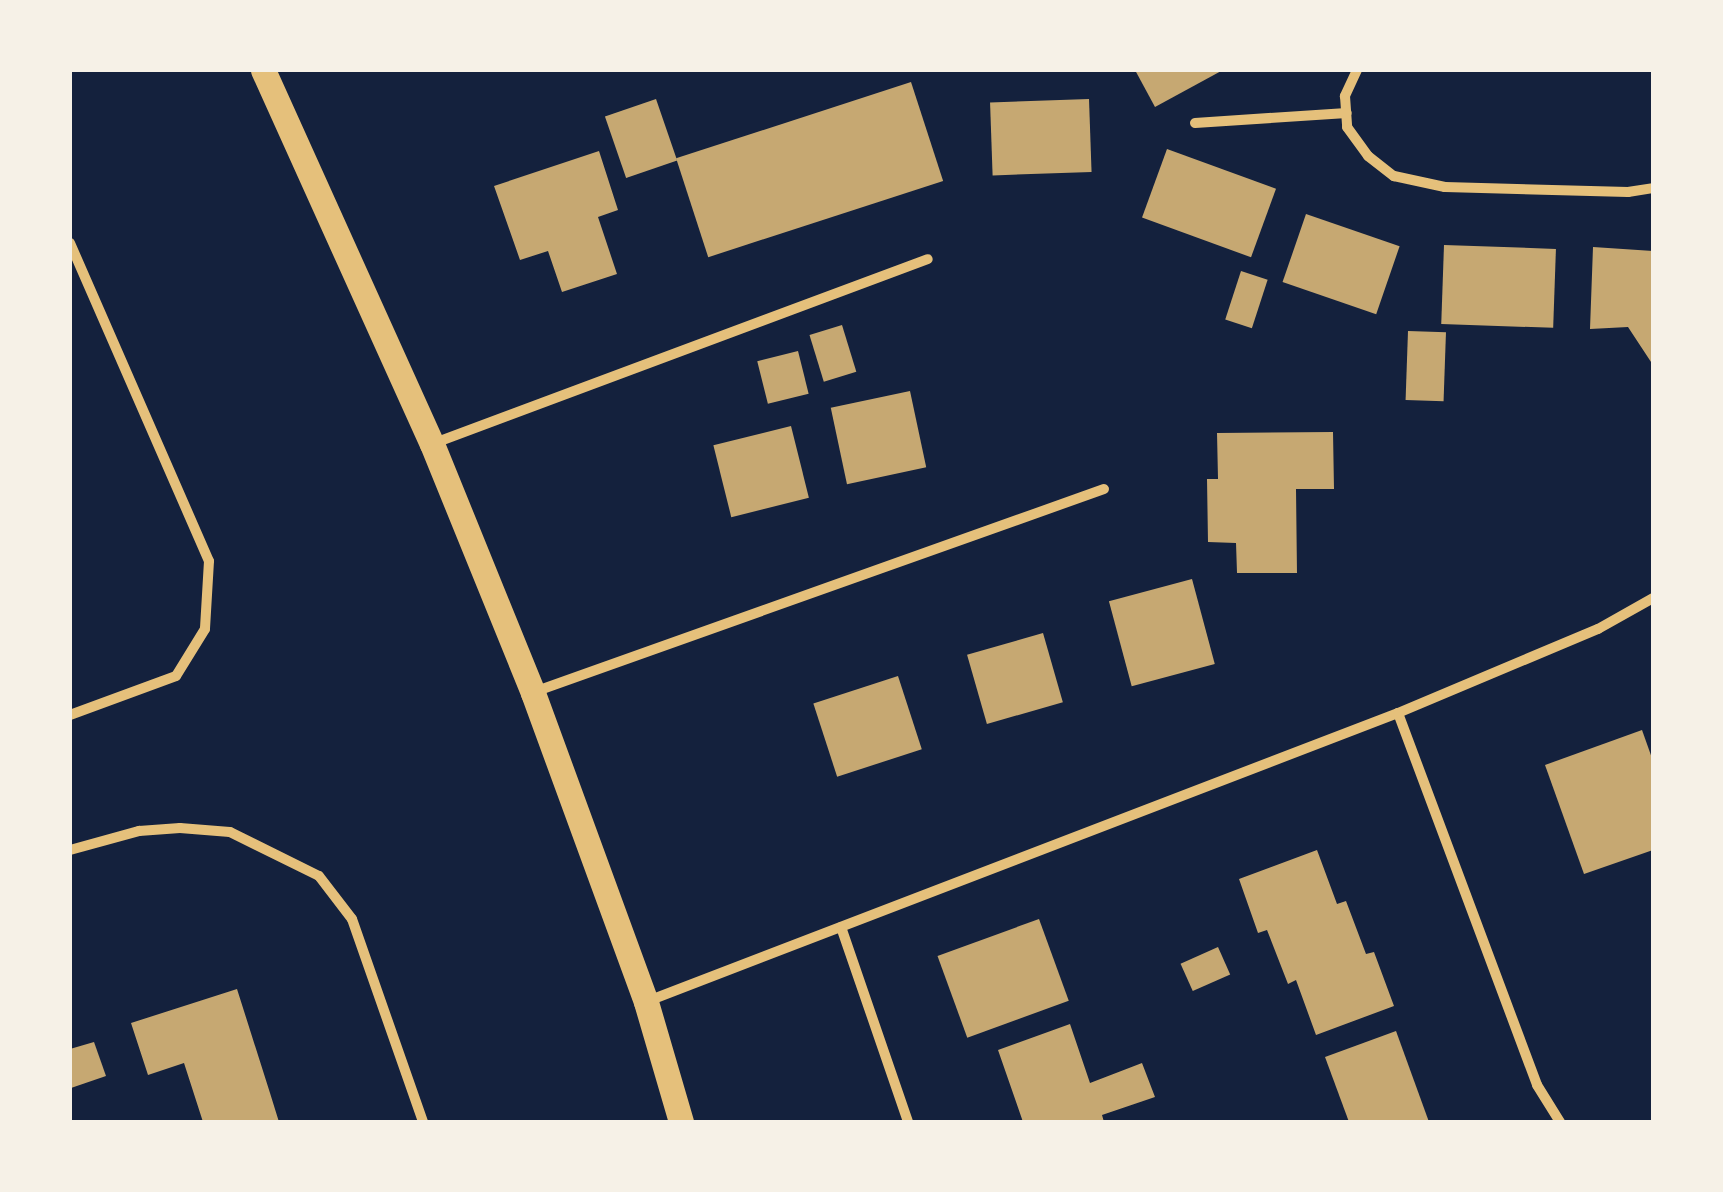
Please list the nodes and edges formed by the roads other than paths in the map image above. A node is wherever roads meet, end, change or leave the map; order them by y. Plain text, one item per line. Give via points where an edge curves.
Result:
1 (263, 70) edge
2 (1357, 70) edge
3 (1347, 114) junction
4 (1195, 122) dead end
5 (1653, 188) edge
6 (70, 243) edge
7 (928, 259) dead end
8 (432, 444) junction
9 (1104, 489) dead end
10 (1653, 598) edge
11 (533, 692) junction
12 (1398, 712) junction
13 (70, 715) edge
14 (70, 850) edge
15 (841, 928) junction
16 (646, 1002) junction
17 (423, 1122) edge
18 (681, 1122) edge
19 (908, 1122) edge
20 (1560, 1122) edge

1 - 8 main road
2 - 3 street via 1345,96
3 - 4 street
3 - 5 street via 1347,127 1368,156 1394,176 1445,187
6 - 13 street via 209,560 205,629 176,676
7 - 8 street
8 - 11 main road
9 - 11 street
10 - 12 street via 1598,629
11 - 16 main road
12 - 15 street
12 - 20 street via 1536,1085
14 - 17 street via 139,831 230,832 318,876 352,919
15 - 16 street
15 - 19 street
16 - 18 main road

